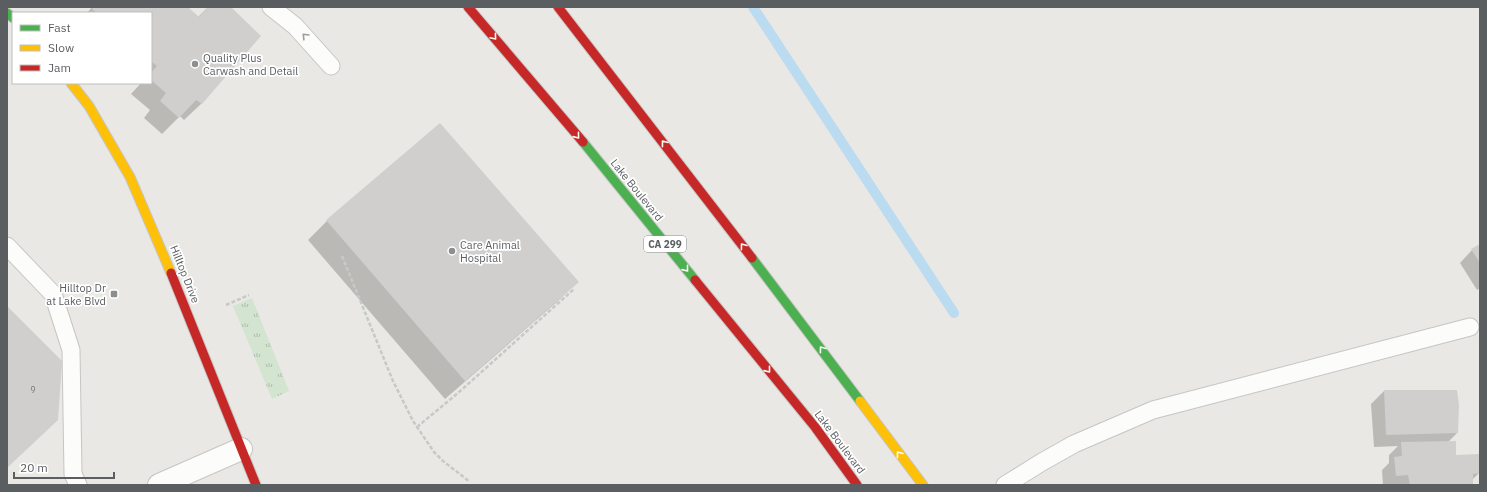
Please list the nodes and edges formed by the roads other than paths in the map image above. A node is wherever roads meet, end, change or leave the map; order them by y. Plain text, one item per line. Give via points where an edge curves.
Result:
1 (270, 7) edge
2 (468, 7) edge
3 (558, 7) edge
4 (331, 66) dead end
5 (72, 84) edge
6 (7, 246) edge
7 (1470, 327) dead end
8 (241, 449) junction
9 (78, 485) edge
10 (159, 485) edge
11 (256, 485) edge
12 (857, 485) edge
13 (923, 485) edge
14 (1005, 485) edge

4 -> 1 lane via 295,26
2 -> 12 main road, Lake Boulevard / CA 299 via 552,105 815,427
13 -> 3 main road
5 - 8 main road, Hilltop Drive via 89,106 130,177 171,272
6 - 9 lane via 53,294 71,350 73,474
7 - 14 lane via 1153,410 1074,444
8 - 10 street
8 - 11 main road, Hilltop Drive

